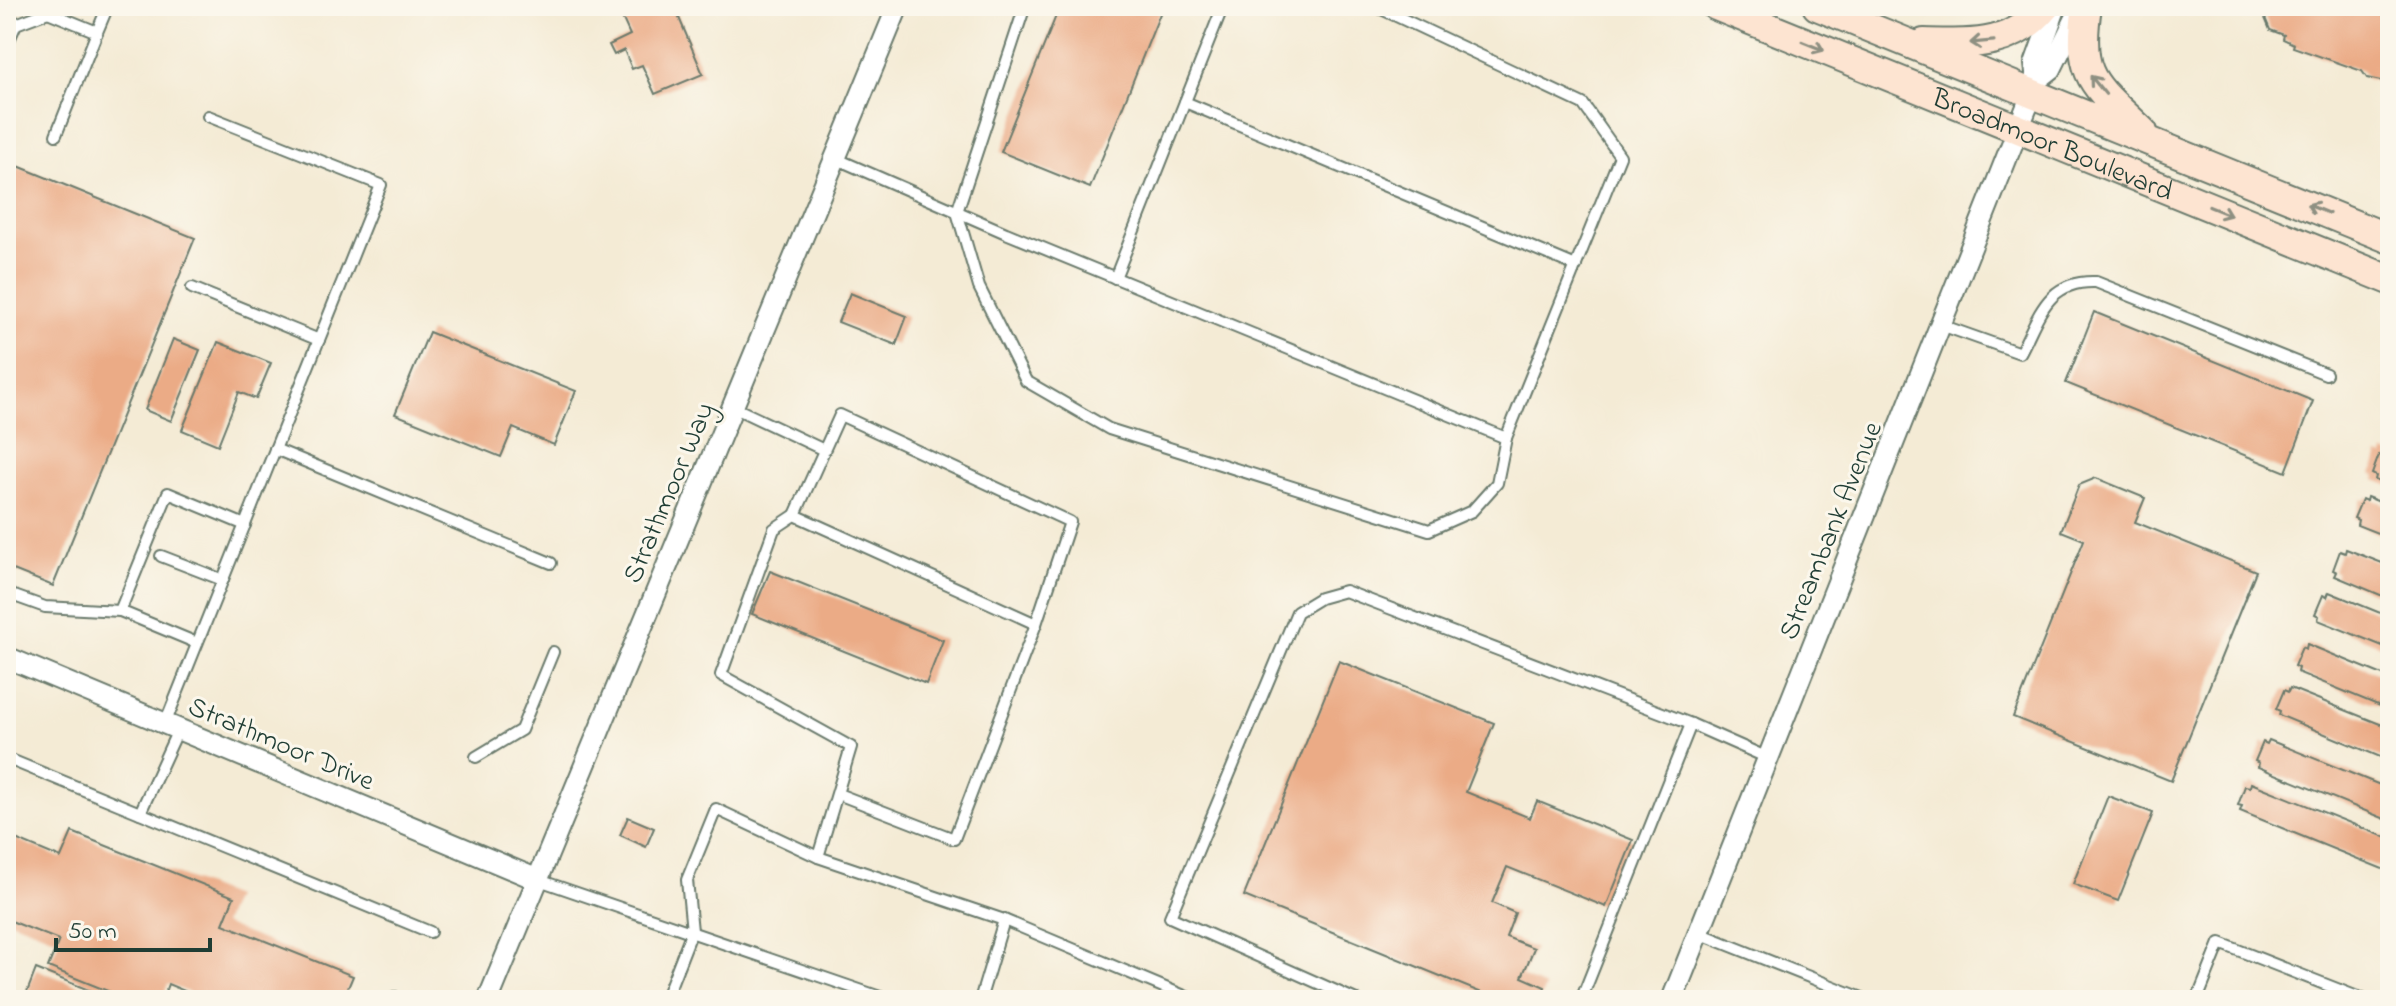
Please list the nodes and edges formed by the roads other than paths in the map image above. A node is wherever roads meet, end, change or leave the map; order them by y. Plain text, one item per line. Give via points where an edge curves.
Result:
1 (108, 6) edge
2 (898, 6) edge
3 (1025, 6) edge
4 (1223, 6) edge
5 (1375, 6) edge
6 (1716, 6) edge
7 (1817, 6) edge
8 (2046, 6) edge
9 (2056, 6) edge
10 (2085, 6) edge
11 (50, 9) edge
12 (97, 32) junction
13 (1904, 42) junction
14 (6, 47) edge
15 (2035, 87) junction
16 (1185, 102) junction
17 (208, 116) dead end
18 (2018, 130) junction
19 (56, 135) dead end
20 (2153, 141) junction
21 (837, 159) junction
22 (957, 212) junction
23 (2390, 239) edge
24 (1576, 266) junction
25 (1115, 278) junction
26 (2390, 280) edge
27 (192, 288) dead end
28 (1941, 325) junction
29 (319, 340) junction
30 (2326, 374) dead end
31 (733, 407) junction
32 (1506, 438) junction
33 (275, 449) junction
34 (824, 450) junction
35 (795, 515) junction
36 (245, 525) junction
37 (161, 556) dead end
38 (551, 563) dead end
39 (223, 580) junction
40 (6, 593) edge
41 (120, 611) junction
42 (1036, 624) junction
43 (197, 643) junction
44 (553, 652) dead end
45 (6, 657) edge
46 (1691, 724) junction
47 (172, 727) junction
48 (476, 757) dead end
49 (6, 758) edge
50 (1768, 758) junction
51 (838, 794) junction
52 (140, 813) junction
53 (818, 857) junction
54 (536, 879) junction
55 (1004, 920) junction
56 (692, 931) junction
57 (430, 932) dead end
58 (1699, 933) junction
59 (488, 1000) edge
60 (665, 1000) edge
61 (889, 1000) edge
62 (980, 1000) edge
63 (1194, 1000) edge
64 (1356, 1000) edge
65 (1581, 1000) edge
66 (1672, 1000) edge
67 (1867, 1000) edge
68 (2197, 1000) edge
69 (2365, 1000) edge

1 - 12 lane
2 - 21 street, Strathmoor Way
3 - 22 lane
4 - 16 lane
5 - 24 lane via 1583,104 1620,156
6 -> 18 main road, Broadmoor Boulevard
7 - 13 main road, Broadmoor Boulevard
8 -> 13 main road via 2010,38 1983,44
9 - 15 street via 2035,64
10 - 15 street via 2051,69
20 -> 10 main road via 2086,69
11 - 12 lane
11 - 14 lane via 16,24
12 - 19 lane
13 - 15 main road, Broadmoor Boulevard
15 - 18 street, Streambank Avenue
15 - 20 main road, Broadmoor Boulevard
16 - 24 lane
16 - 25 lane
17 - 29 lane via 381,185
18 -> 26 main road, Broadmoor Boulevard
18 - 28 street, Streambank Avenue
23 -> 20 main road, Broadmoor Boulevard
21 - 22 lane
21 - 31 street, Strathmoor Way
22 - 25 lane
22 - 32 lane via 979,287 1026,381 1109,429 1429,530 1472,511 1497,483
24 - 32 lane
25 - 32 lane
27 - 29 lane
28 - 30 lane via 2020,353 2050,296 2073,281 2096,282
28 - 50 street, Streambank Avenue
29 - 33 lane
31 - 34 lane
31 - 54 street, Strathmoor Way
33 - 36 lane
33 - 38 lane
34 - 35 lane
34 - 42 lane via 840,415 1070,522
35 - 42 lane
35 - 51 lane via 774,529 721,675 851,747
36 - 39 lane
36 - 41 lane via 168,493
37 - 39 lane
39 - 43 lane
40 - 41 lane via 45,607
41 - 43 lane
42 - 51 lane via 954,839
43 - 47 lane
44 - 48 lane via 521,730
45 - 47 street, Strathmoor Drive
46 - 50 lane
46 - 64 lane via 1345,591 1297,612 1170,917
46 - 65 lane
47 - 52 lane
47 - 54 street, Strathmoor Drive
49 - 52 lane
50 - 58 street, Streambank Avenue
51 - 53 lane
52 - 57 lane
53 - 55 lane
53 - 56 lane via 716,809 687,880
54 - 56 lane
54 - 59 street, Strathmoor Way
55 - 62 lane
55 - 63 lane
56 - 60 lane
56 - 61 lane
58 - 66 street, Streambank Avenue
58 - 67 lane
68 - 69 lane via 2220,943

